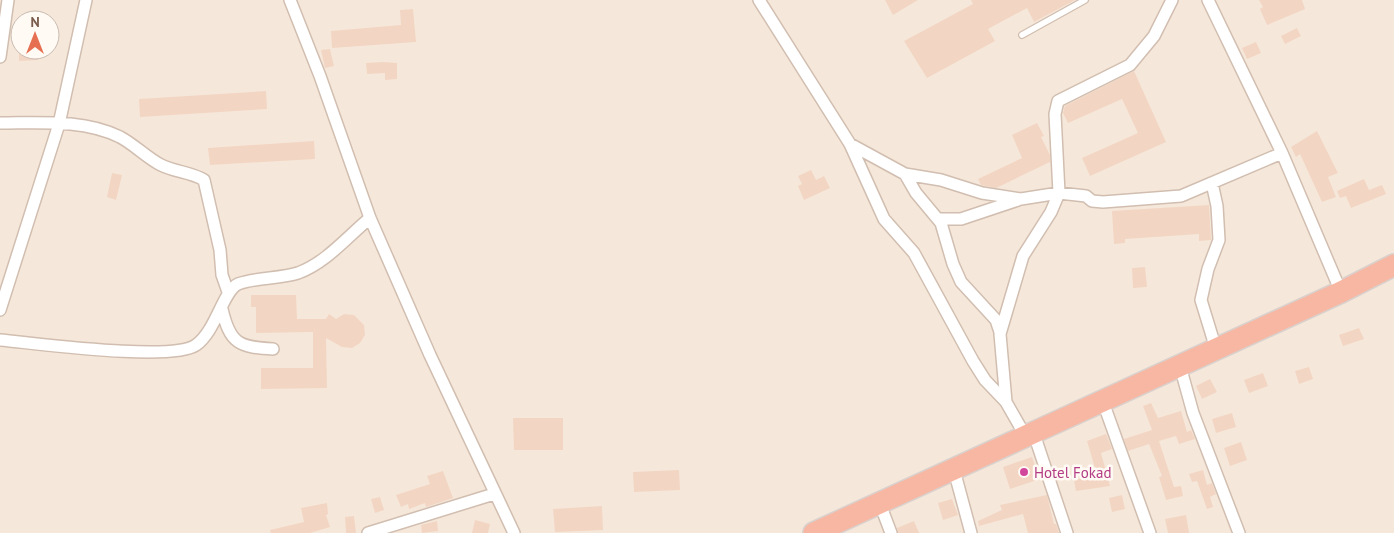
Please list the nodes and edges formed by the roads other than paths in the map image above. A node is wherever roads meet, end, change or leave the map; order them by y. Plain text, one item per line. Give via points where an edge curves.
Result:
1 (8, 0) edge
2 (86, 0) edge
3 (290, 0) edge
4 (759, 0) edge
5 (1085, 0) edge
6 (1172, 0) edge
7 (1208, 0) edge
8 (1022, 35) dead end
9 (0, 57) edge
10 (0, 123) edge
11 (59, 124) junction
12 (850, 144) junction
13 (1282, 153) junction
14 (905, 174) junction
15 (1212, 183) junction
16 (1059, 194) junction
17 (1021, 199) junction
18 (370, 218) junction
19 (938, 220) junction
20 (1394, 265) edge
21 (228, 292) junction
22 (1341, 292) junction
23 (222, 309) junction
24 (0, 310) edge
25 (1000, 332) junction
26 (0, 340) edge
27 (273, 349) dead end
28 (1216, 349) junction
29 (1180, 366) junction
30 (1006, 402) junction
31 (1103, 402) junction
32 (1030, 436) junction
33 (954, 470) junction
34 (494, 494) junction
35 (880, 504) junction
36 (368, 533) edge
37 (514, 533) edge
38 (814, 533) edge
39 (891, 533) edge
40 (970, 533) edge
41 (1067, 533) edge
42 (1150, 533) edge
43 (1239, 533) edge

1 - 9 street
2 - 11 street
3 - 18 street
4 - 12 street
5 - 8 lane
6 - 16 street via 1154,36 1130,65 1058,101 1055,114
7 - 13 street
10 - 11 street
11 - 21 street via 90,126 106,131 122,138 160,165 204,180 220,250 222,276
11 - 24 street
12 - 14 street
12 - 30 street via 884,219 914,253 973,361 985,380
13 - 15 street
13 - 22 street
14 - 17 street via 941,180 982,194
14 - 19 street
15 - 16 street via 1181,196 1123,202
15 - 28 street via 1219,240 1208,269 1202,300
16 - 17 street
16 - 25 street via 1023,256
17 - 19 street via 961,219
18 - 21 street via 311,266 297,273 240,284
18 - 34 street
19 - 25 street via 961,282 996,320
20 - 22 highway
21 - 23 street
22 - 28 highway
23 - 26 street via 206,336 195,346 175,351 141,352
23 - 27 street via 226,328 241,345
25 - 30 street
28 - 29 highway
29 - 31 highway
29 - 43 street via 1193,413
30 - 32 street
31 - 32 highway
31 - 42 street
32 - 33 highway
32 - 41 street
33 - 35 highway
33 - 40 street
34 - 36 street
34 - 37 street
35 - 38 highway
35 - 39 street

